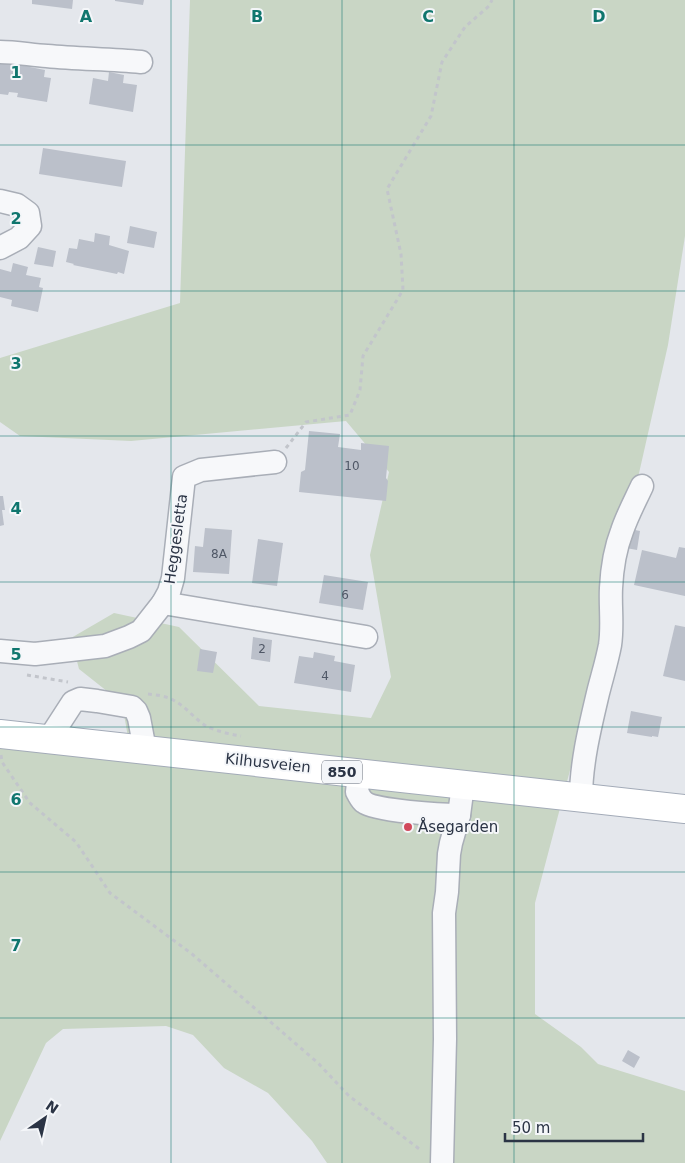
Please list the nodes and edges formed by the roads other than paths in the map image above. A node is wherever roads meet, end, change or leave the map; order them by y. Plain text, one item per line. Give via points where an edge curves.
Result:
1 (0, 52) edge
2 (141, 62) dead end
3 (0, 201) edge
4 (0, 248) edge
5 (275, 462) road end
6 (642, 486) dead end
7 (162, 603) junction
8 (366, 637) dead end
9 (0, 651) edge
10 (0, 734) edge
11 (49, 739) junction
12 (145, 750) junction
13 (359, 774) junction
14 (464, 785) junction
15 (581, 798) junction
16 (685, 809) edge
17 (459, 815) junction
18 (442, 1163) edge

1 - 2 street
3 - 4 street via 17,204 28,213 30,226 19,238
5 - 7 street, Heggesletta via 201,470 184,477 173,578
6 - 15 street via 622,529 614,560 612,631 586,752
7 - 8 street, Heggesletta
7 - 9 street, Heggesletta via 141,631 105,646 35,654
10 - 11 main road, Kilhusveien / 850
11 - 12 main road, Kilhusveien / 850
11 - 12 street via 81,692 133,699
12 - 13 main road, Kilhusveien / 850
13 - 14 main road, Kilhusveien / 850
13 - 17 street via 357,792 364,803 422,813
14 - 15 main road, Kilhusveien / 850
14 - 17 street
15 - 16 main road, Kilhusveien / 850
17 - 18 street via 449,854 444,913

